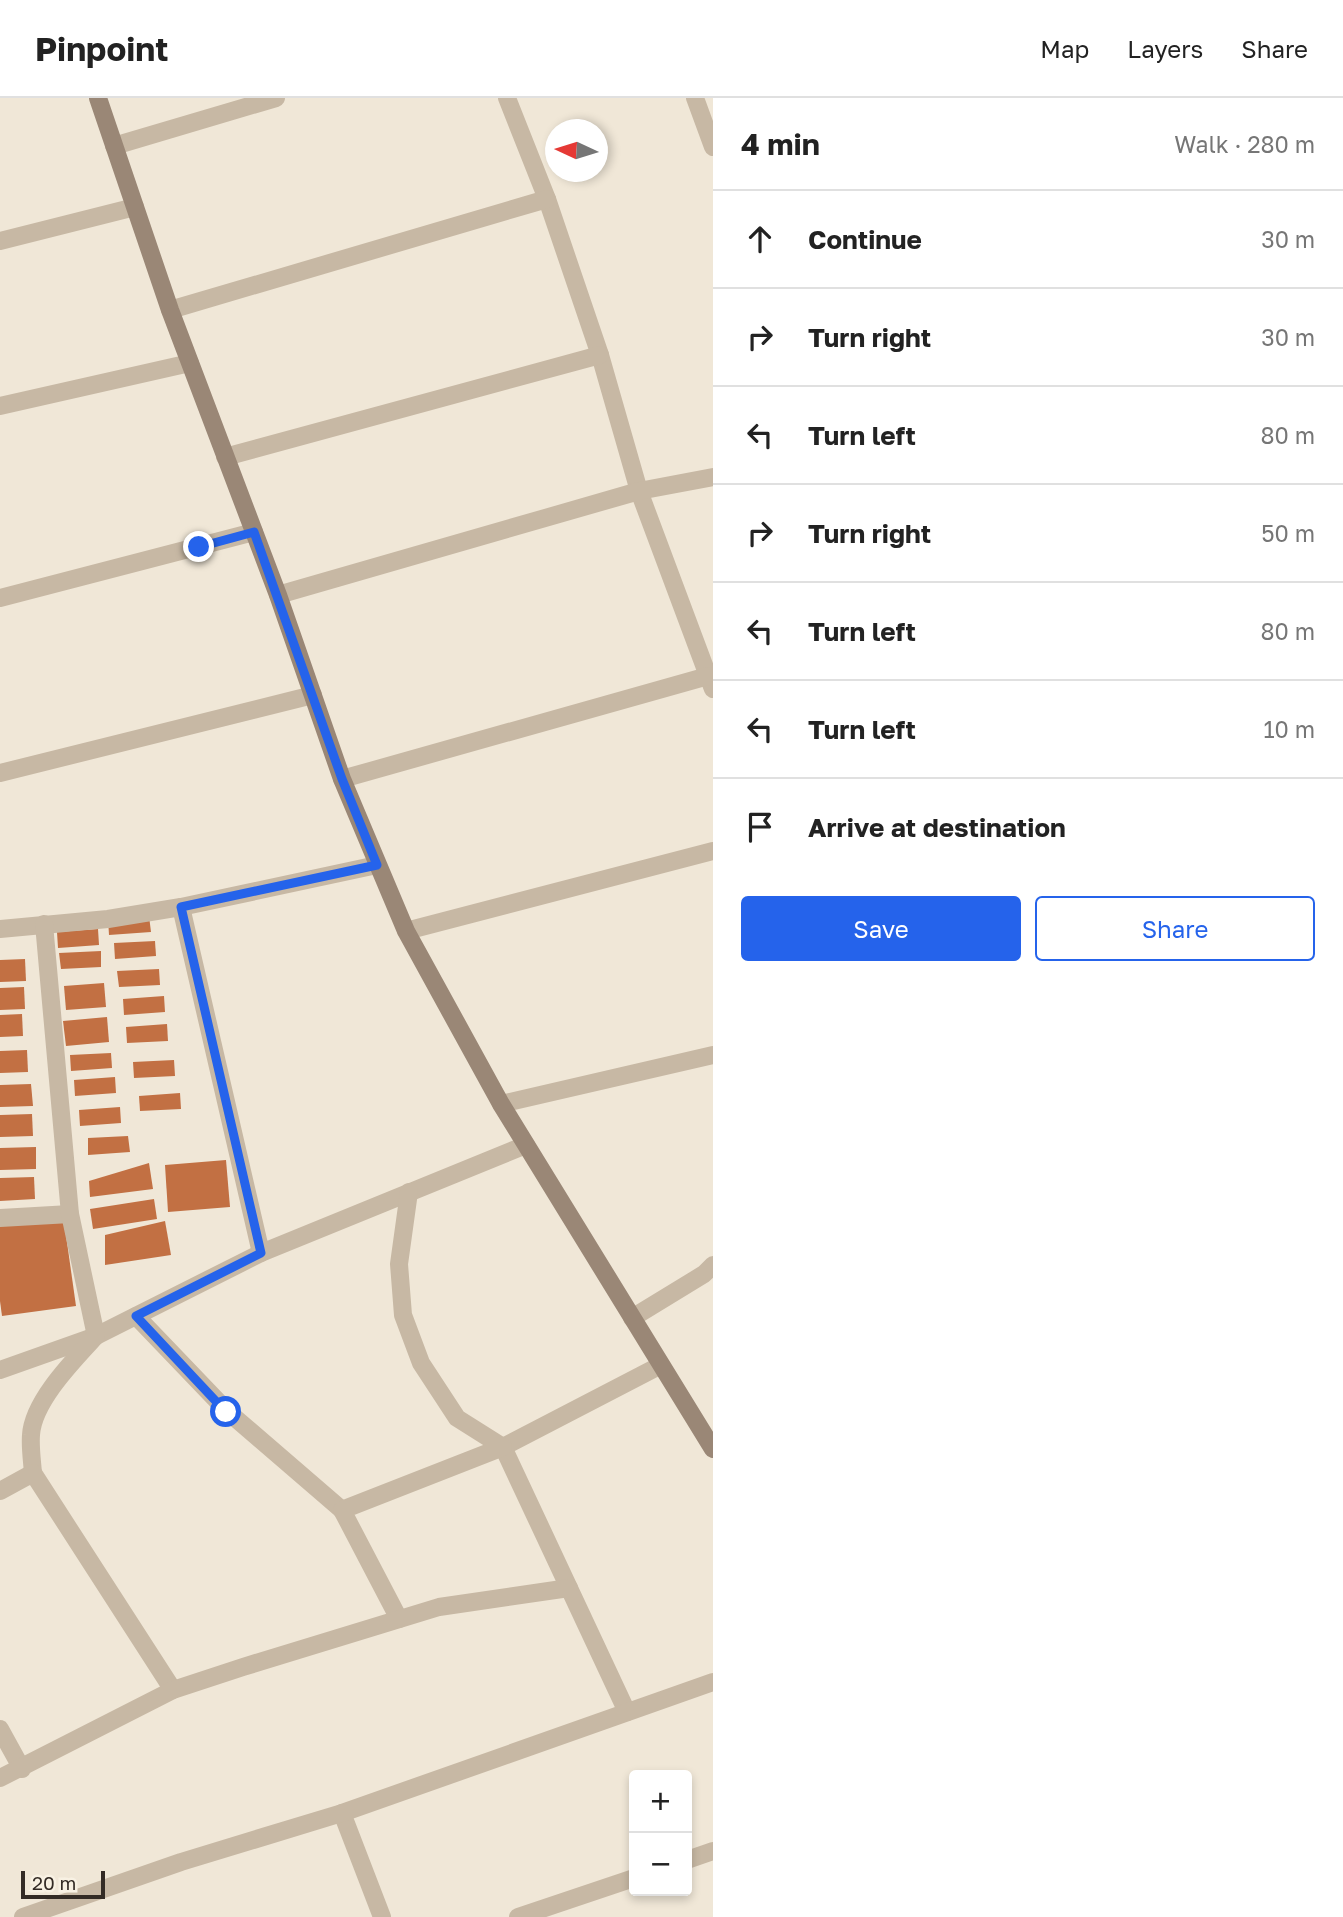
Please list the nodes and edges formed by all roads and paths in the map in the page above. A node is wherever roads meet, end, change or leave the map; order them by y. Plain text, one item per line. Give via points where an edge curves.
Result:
1 (98, 98) edge
2 (276, 98) edge
3 (507, 98) edge
4 (695, 98) edge
5 (114, 146) junction
6 (713, 147) edge
7 (547, 199) junction
8 (135, 207) junction
9 (0, 241) edge
10 (170, 310) junction
11 (600, 355) junction
12 (190, 363) junction
13 (0, 406) edge
14 (225, 457) junction
15 (713, 477) edge
16 (639, 491) junction
17 (254, 532) junction
18 (278, 595) junction
19 (0, 598) edge
20 (710, 682) edge
21 (313, 695) junction
22 (0, 773) edge
23 (342, 779) junction
24 (713, 851) edge
25 (377, 865) junction
26 (181, 907) junction
27 (44, 924) junction
28 (0, 929) edge
29 (405, 932) junction
30 (713, 1055) edge
31 (502, 1104) junction
32 (526, 1145) junction
33 (409, 1192) junction
34 (70, 1214) junction
35 (0, 1218) edge
36 (261, 1253) junction
37 (713, 1265) edge
38 (136, 1316) junction
39 (632, 1318) junction
40 (96, 1336) junction
41 (661, 1366) junction
42 (0, 1370) edge
43 (503, 1447) junction
44 (713, 1448) edge
45 (33, 1473) junction
46 (0, 1491) edge
47 (342, 1510) junction
48 (569, 1588) junction
49 (399, 1619) junction
50 (713, 1682) edge
51 (173, 1690) junction
52 (627, 1713) junction
53 (0, 1729) edge
54 (22, 1769) junction
55 (0, 1778) edge
56 (342, 1813) junction
57 (713, 1851) edge
58 (692, 1858) edge
59 (629, 1880) edge
60 (23, 1917) edge
61 (382, 1917) edge
62 (519, 1917) edge

1 - 5 street
2 - 5 street
3 - 7 street
4 - 6 street
5 - 8 street
7 - 10 street
7 - 11 street
8 - 9 street
8 - 10 street
10 - 12 street
11 - 14 street
11 - 16 street
12 - 13 street
12 - 14 street
14 - 17 street
15 - 16 street
16 - 18 street
16 - 20 street
17 - 18 street
17 - 19 street
18 - 21 street
20 - 23 street
21 - 22 street
21 - 23 street
23 - 25 street
24 - 29 street
25 - 26 street
25 - 29 street
26 - 27 street
26 - 36 street
27 - 28 street
27 - 34 street
29 - 31 street
30 - 31 street
31 - 32 street
32 - 33 street
32 - 39 street
33 - 36 street
33 - 43 street via 399,1264 402,1315 421,1363 457,1418
34 - 35 street
34 - 40 street
36 - 38 street
37 - 39 street
38 - 40 street
38 - 47 street via 226,1412
39 - 41 street
40 - 42 street
40 - 45 street via 62,1372 41,1404 30,1433
41 - 43 street
41 - 44 street
43 - 47 street
43 - 48 street
45 - 46 street
45 - 51 street
47 - 49 street
48 - 49 street via 439,1607
48 - 52 street
49 - 51 street
50 - 52 street
51 - 54 street
52 - 56 street
53 - 54 street
54 - 55 street
56 - 60 street
56 - 61 street
57 - 58 street
59 - 62 street

